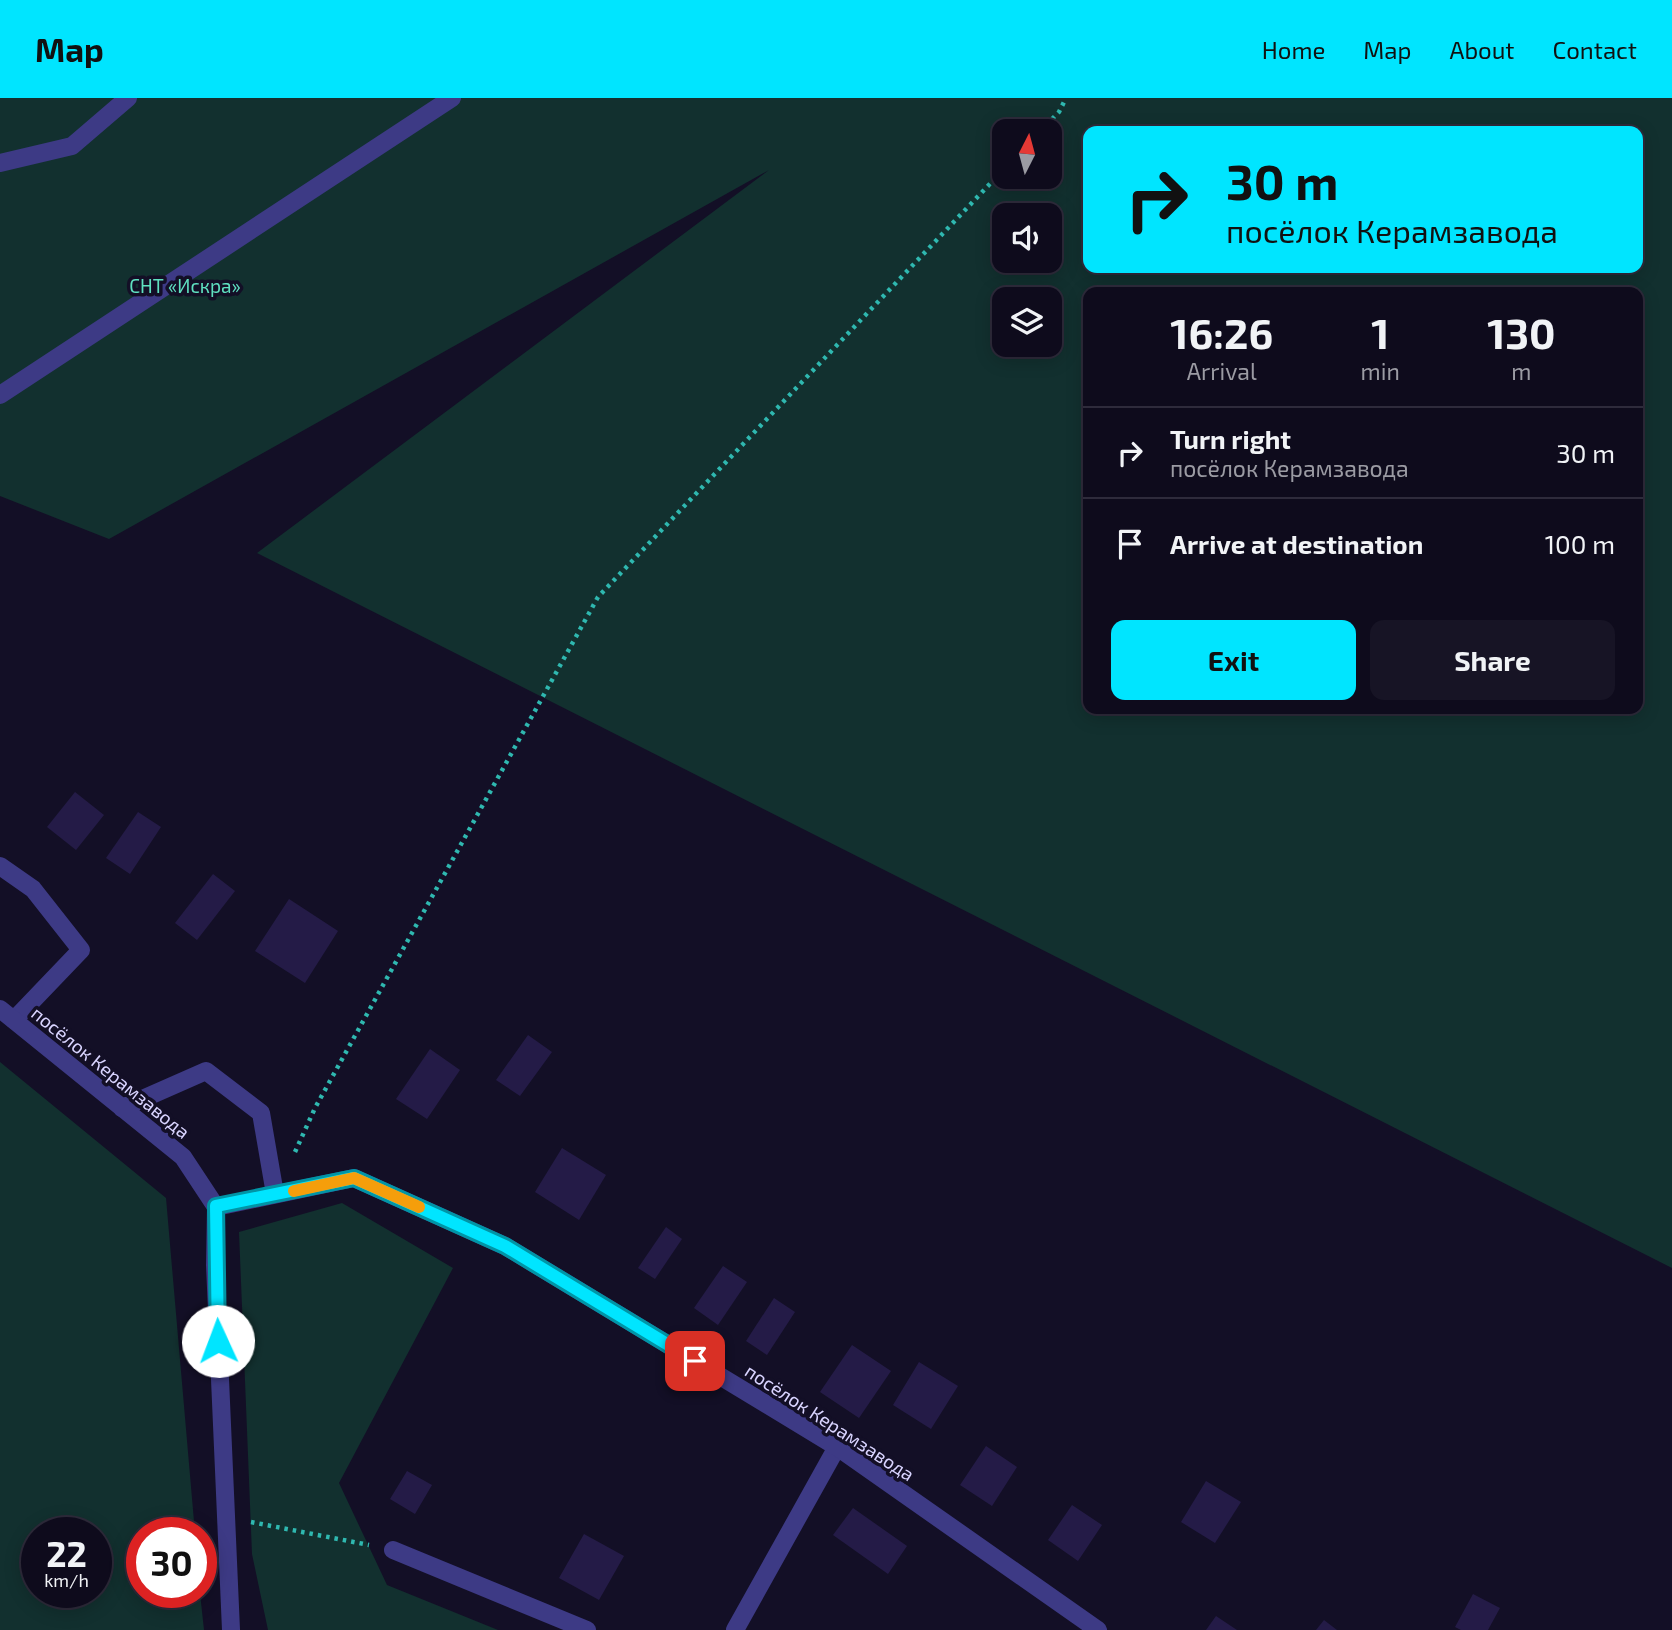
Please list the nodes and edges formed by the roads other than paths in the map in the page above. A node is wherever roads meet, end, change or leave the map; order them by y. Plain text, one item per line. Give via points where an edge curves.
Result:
1 (128, 98) edge
2 (452, 98) edge
3 (0, 163) edge
4 (0, 395) edge
5 (0, 866) edge
6 (0, 1009) edge
7 (14, 1020) junction
8 (122, 1108) junction
9 (275, 1194) junction
10 (216, 1206) junction
11 (837, 1447) junction
12 (393, 1550) road end
13 (231, 1630) edge
14 (587, 1630) edge
15 (735, 1630) edge
16 (1098, 1630) edge

1 - 3 street via 72,146
2 - 4 street
5 - 7 street via 33,889 81,950
6 - 7 street, посёлок Керамзавода
7 - 8 street, посёлок Керамзавода
8 - 9 street via 206,1071 261,1113
8 - 10 street, посёлок Керамзавода via 183,1157
9 - 10 street, посёлок Керамзавода
9 - 11 street, посёлок Керамзавода via 354,1178 505,1246
10 - 13 street
11 - 15 street
11 - 16 street, посёлок Керамзавода
12 - 14 street

